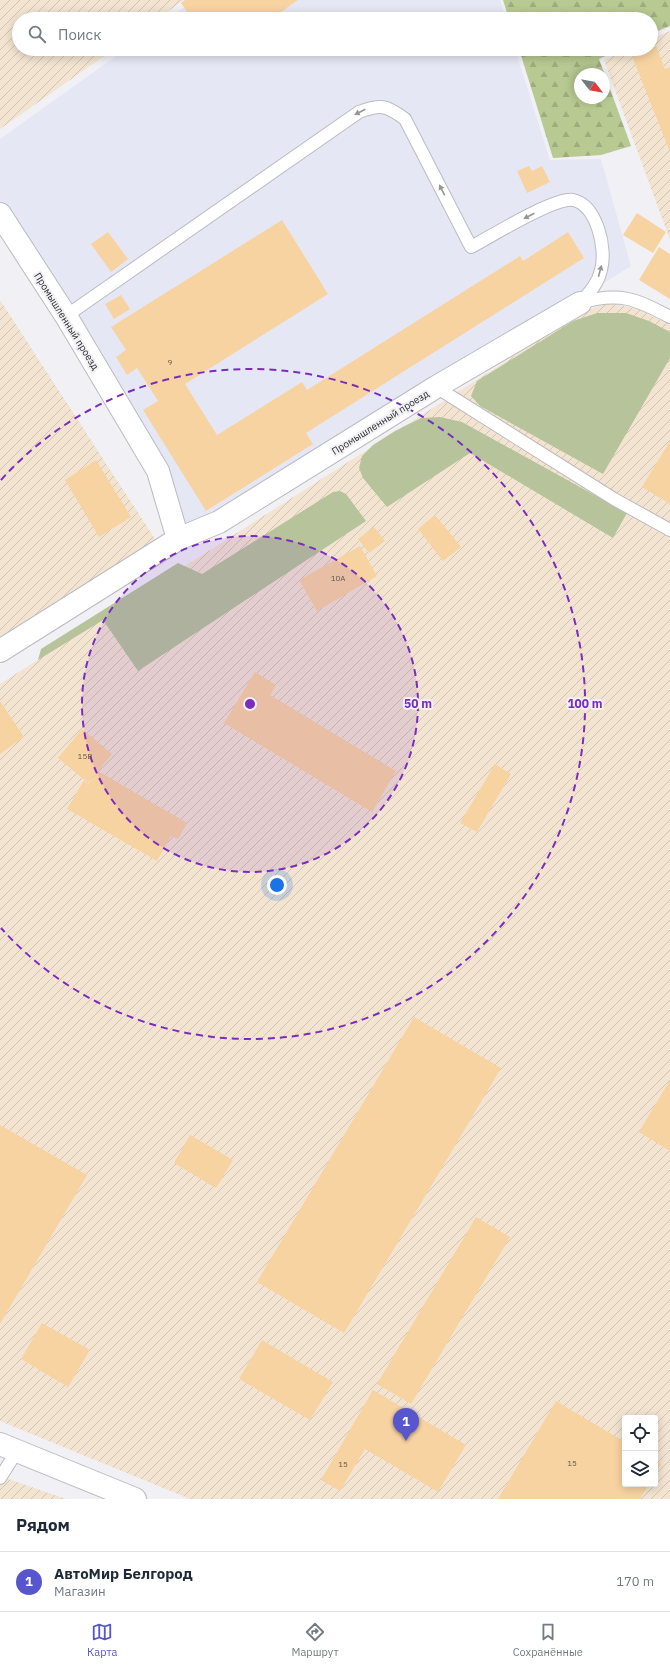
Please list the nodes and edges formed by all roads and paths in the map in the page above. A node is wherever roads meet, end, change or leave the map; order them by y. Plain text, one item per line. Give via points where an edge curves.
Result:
1 (0, 214) edge
2 (580, 303) junction
3 (66, 316) junction
4 (670, 317) edge
5 (436, 388) junction
6 (670, 530) edge
7 (178, 538) junction
8 (0, 651) edge
9 (8, 1448) edge
10 (0, 1478) edge
11 (134, 1499) edge

1 - 3 street, Промышленный проезд
2 -> 3 lane via 595,286 602,270 603,249 598,230 585,206 572,200 554,203 471,247 405,119 391,108 376,106 359,112
2 - 4 lane via 608,296 623,298 638,301
2 - 5 street, Промышленный проезд
3 - 7 street, Промышленный проезд via 158,471
5 - 6 lane via 614,499
5 - 7 street, Промышленный проезд via 219,522
7 - 8 street, Промышленный проезд
9 - 10 lane
9 - 11 street

